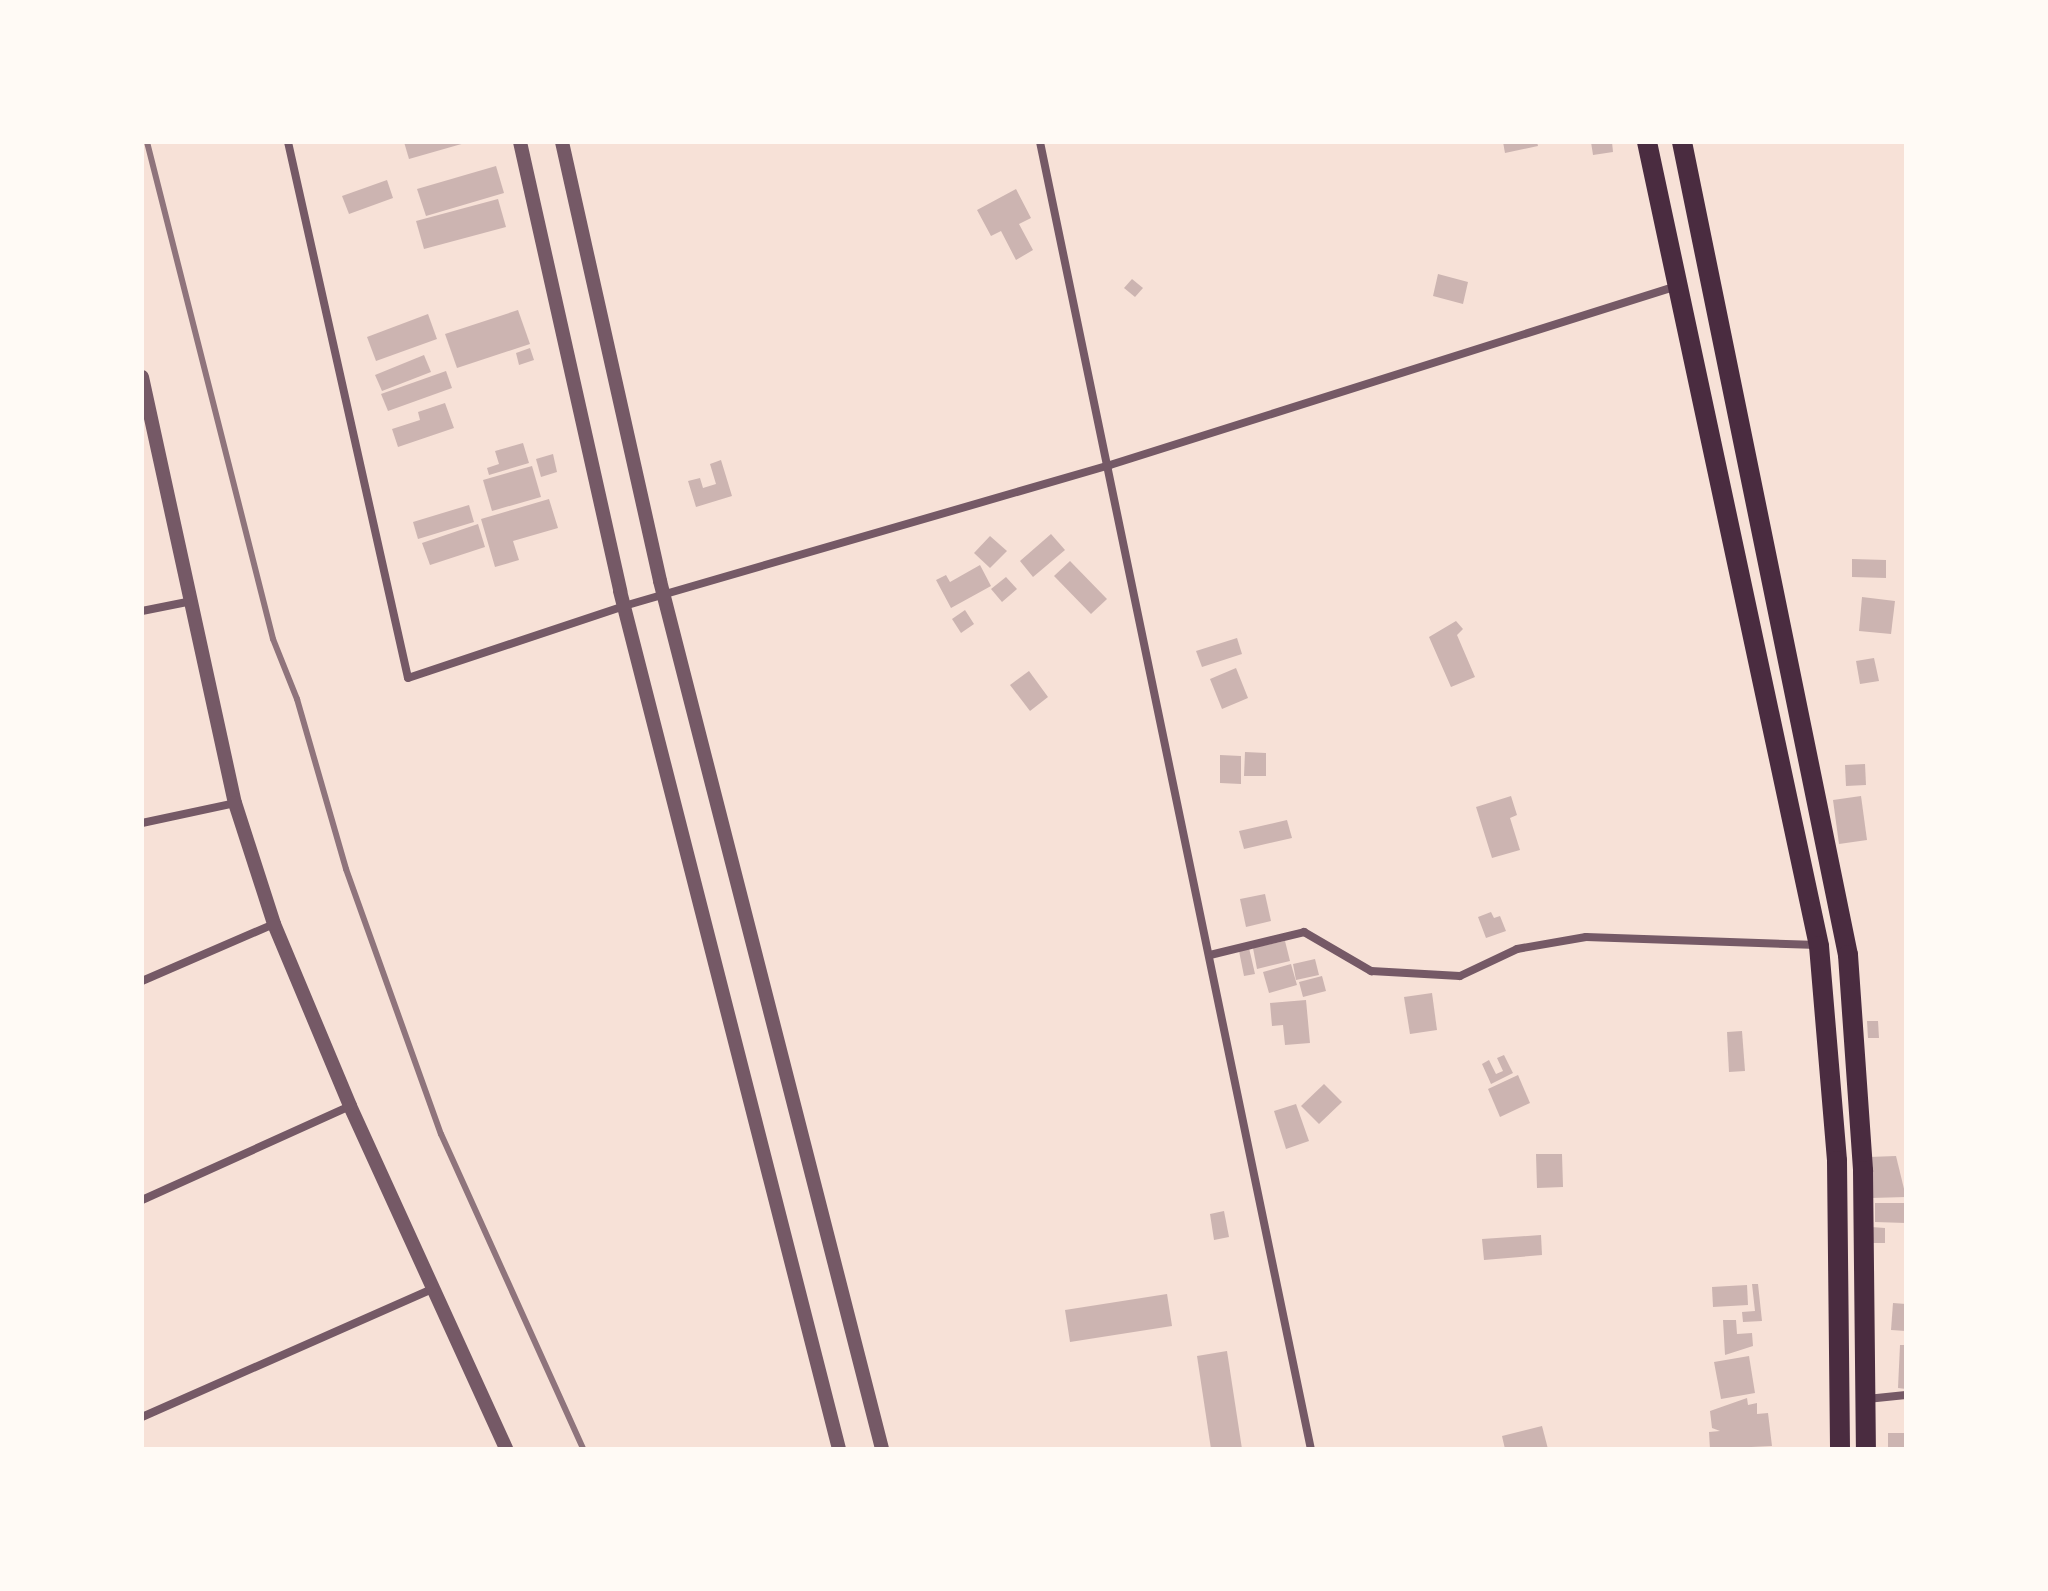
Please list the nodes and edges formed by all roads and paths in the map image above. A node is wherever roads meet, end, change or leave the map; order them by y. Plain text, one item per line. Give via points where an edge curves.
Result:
1 (288, 142) edge
2 (520, 142) edge
3 (562, 142) edge
4 (1040, 142) edge
5 (1647, 142) edge
6 (1682, 142) edge
7 (1677, 286) junction
8 (142, 377) edge
9 (146, 410) edge
10 (1110, 465) junction
11 (664, 597) junction
12 (193, 601) junction
13 (624, 606) junction
14 (142, 611) edge
15 (1790, 682) junction
16 (1763, 688) junction
17 (235, 803) junction
18 (142, 823) edge
19 (274, 924) junction
20 (1819, 946) junction
21 (1210, 955) junction
22 (142, 981) edge
23 (350, 1106) junction
24 (142, 1200) edge
25 (435, 1288) junction
26 (1906, 1395) edge
27 (1865, 1399) junction
28 (142, 1417) edge
29 (506, 1449) edge
30 (839, 1449) edge
31 (882, 1449) edge
32 (1311, 1449) edge
33 (1840, 1449) edge
34 (1866, 1449) edge

1 - 13 street via 408,678
2 - 13 street
3 - 11 street
4 - 10 street
5 - 7 highway
6 - 15 highway
7 - 10 street
7 - 16 highway
8 - 9 street
9 - 12 street
10 - 11 street
10 - 21 street
11 - 13 street
11 - 31 street
12 - 14 street
12 - 17 street
13 - 30 street
15 - 16 highway
15 - 27 highway via 1848,955 1863,1171
16 - 20 highway
17 - 18 street
17 - 19 street
19 - 22 street
19 - 23 street
20 - 21 street via 1586,937 1517,949 1460,976 1371,971 1304,932
20 - 33 highway via 1837,1161
21 - 32 street
23 - 24 street
23 - 25 street
25 - 28 street
25 - 29 street
26 - 27 street
27 - 34 highway

